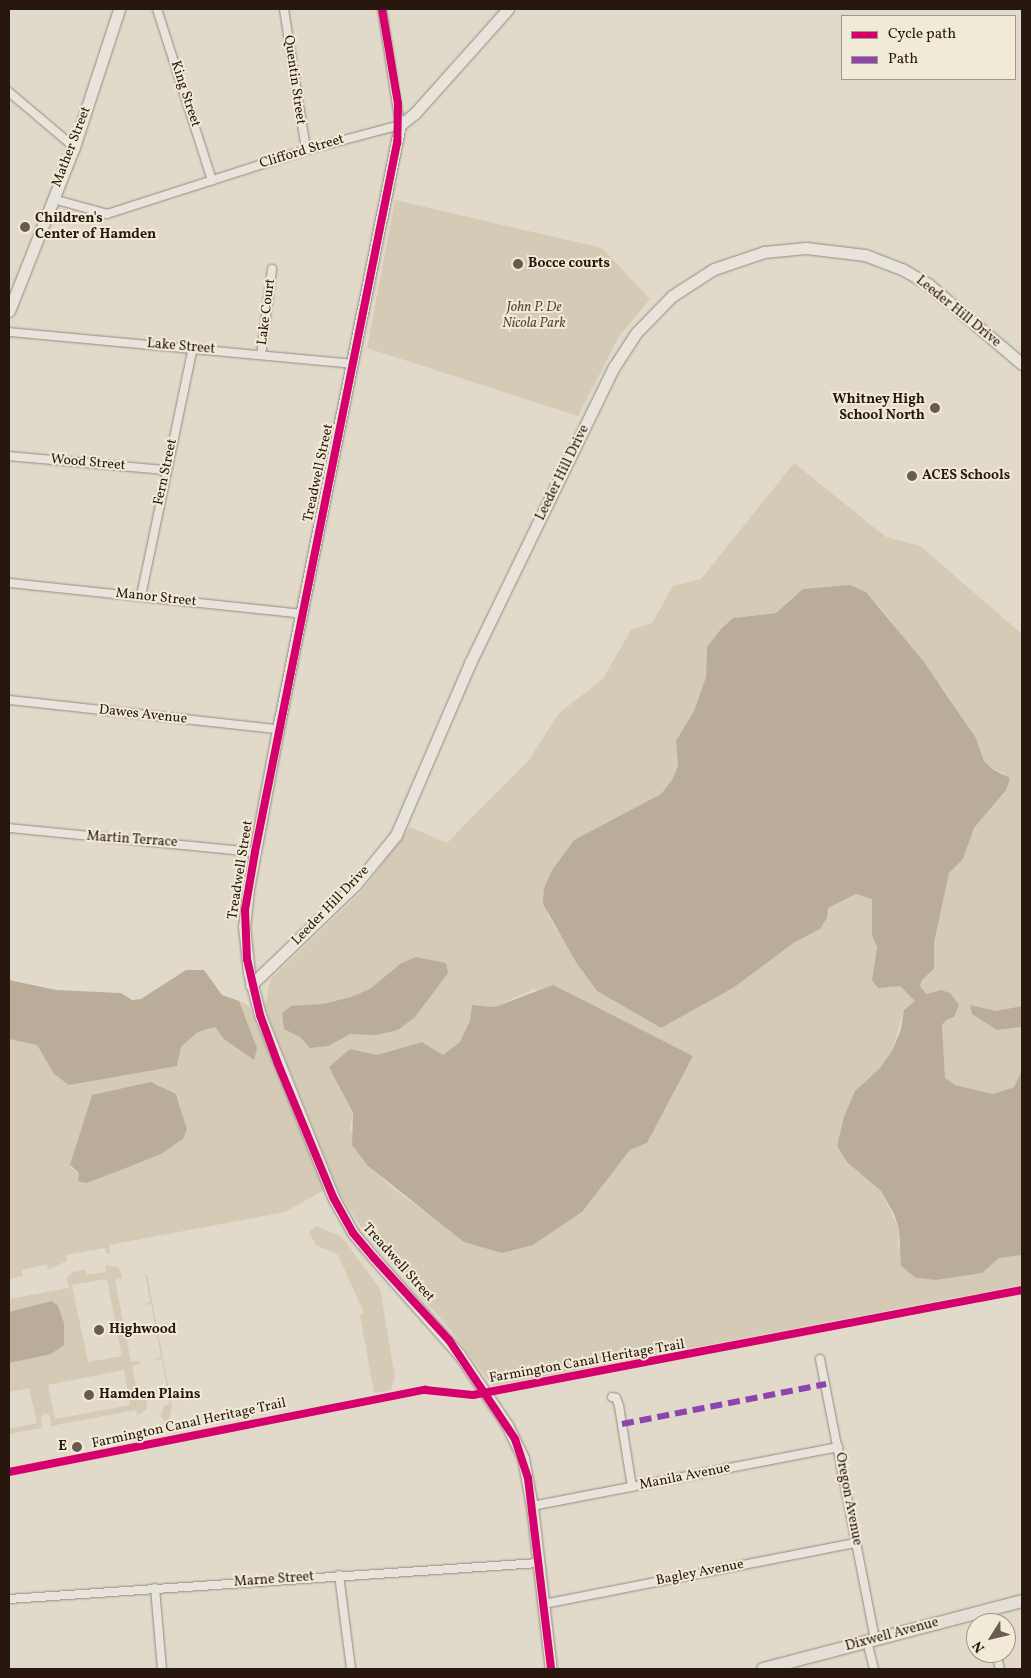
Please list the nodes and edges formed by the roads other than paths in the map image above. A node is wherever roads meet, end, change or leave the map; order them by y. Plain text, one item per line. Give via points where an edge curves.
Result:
1 (119, 9) edge
2 (157, 9) edge
3 (284, 9) edge
4 (382, 9) edge
5 (508, 9) edge
6 (9, 92) edge
7 (400, 126) junction
8 (74, 147) junction
9 (306, 150) junction
10 (212, 180) junction
11 (53, 199) junction
12 (272, 269) dead end
13 (9, 311) edge
14 (9, 332) edge
15 (193, 348) junction
16 (261, 355) junction
17 (354, 364) junction
18 (1022, 364) edge
19 (9, 456) edge
20 (166, 470) junction
21 (9, 583) edge
22 (140, 596) junction
23 (303, 614) junction
24 (9, 700) edge
25 (278, 729) junction
26 (9, 828) edge
27 (255, 852) junction
28 (251, 985) junction
29 (820, 1359) dead end
30 (612, 1397) dead end
31 (838, 1447) junction
32 (632, 1487) junction
33 (532, 1506) junction
34 (856, 1543) junction
35 (539, 1563) junction
36 (339, 1575) junction
37 (155, 1588) junction
38 (9, 1599) edge
39 (1022, 1601) edge
40 (544, 1604) junction
41 (996, 1613) edge
42 (966, 1621) edge
43 (871, 1640) junction
44 (162, 1669) edge
45 (351, 1669) edge
46 (551, 1669) edge
47 (763, 1669) edge
48 (874, 1669) edge

1 - 8 street, Mather Street
2 - 10 street, King Street
3 - 9 street, Quentin Street
4 - 7 street, Treadwell Street
5 - 7 street, Clifford Street
6 - 8 street
7 - 9 street, Clifford Street
7 - 17 street, Treadwell Street
8 - 11 street, Mather Street
9 - 10 street, Clifford Street
10 - 11 street, Clifford Street via 107,214
11 - 13 street, Mather Street
12 - 16 street, Lake Court
14 - 15 street, Lake Street
15 - 16 street, Lake Street
15 - 20 street, Fern Street
16 - 17 street, Lake Street
17 - 23 street, Treadwell Street
18 - 28 street, Leeder Hill Drive via 928,284 902,269 864,255 806,248 764,252 714,269 672,296 636,333 614,367 470,663 396,835 356,884
19 - 20 street, Wood Street
20 - 22 street, Fern Street
21 - 22 street, Manor Street
22 - 23 street, Manor Street
23 - 25 street, Treadwell Street
24 - 25 street, Dawes Avenue
25 - 27 street, Treadwell Street
26 - 27 street, Martin Terrace
27 - 28 street, Treadwell Street via 244,926
28 - 33 street, Treadwell Street via 278,1064 333,1197 353,1232 438,1327 495,1406 523,1458
29 - 31 street, Oregon Avenue
30 - 32 street via 616,1398 619,1406
31 - 32 street, Manila Avenue
31 - 34 street, Oregon Avenue
32 - 33 street, Manila Avenue
33 - 35 street, Treadwell Street
34 - 40 street, Bagley Avenue
34 - 43 street, Oregon Avenue
35 - 36 street, Marne Street
35 - 40 street, Treadwell Street
36 - 37 street, Marne Street
36 - 45 street
37 - 38 street, Marne Street
37 - 44 street
39 - 41 main road, Dixwell Avenue
40 - 46 street, Treadwell Street
42 - 43 main road, Dixwell Avenue
43 - 47 main road, Dixwell Avenue
43 - 48 street, Oregon Avenue

